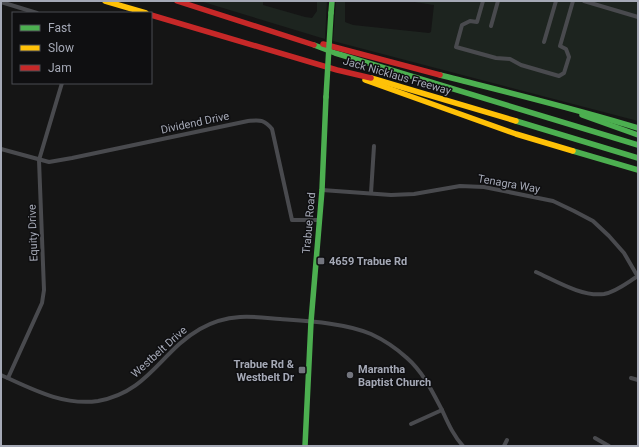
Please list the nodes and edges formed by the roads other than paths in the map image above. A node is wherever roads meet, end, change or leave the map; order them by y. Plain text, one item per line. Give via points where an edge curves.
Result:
1 (105, 1) edge
2 (177, 1) edge
3 (332, 1) edge
4 (483, 1) edge
5 (498, 1) edge
6 (556, 1) edge
7 (573, 1) edge
8 (584, 1) edge
9 (1, 2) edge
10 (34, 12) edge
11 (143, 12) edge
12 (152, 15) edge
13 (638, 17) edge
14 (491, 26) dead end
15 (299, 39) junction
16 (544, 42) dead end
17 (337, 70) junction
18 (62, 84) edge
19 (569, 109) junction
20 (638, 128) edge
21 (638, 134) edge
22 (638, 145) edge
23 (374, 146) dead end
24 (1, 149) edge
25 (638, 158) edge
26 (39, 160) junction
27 (618, 164) junction
28 (638, 170) edge
29 (638, 174) edge
30 (322, 190) junction
31 (371, 193) junction
32 (320, 220) junction
33 (536, 272) dead end
34 (638, 276) edge
35 (311, 322) junction
36 (1, 375) edge
37 (8, 378) junction
38 (631, 378) dead end
39 (638, 380) edge
40 (442, 410) junction
41 (411, 424) dead end
42 (595, 438) dead end
43 (507, 440) dead end
44 (305, 446) edge
45 (463, 446) edge
46 (504, 446) edge
47 (609, 446) edge

1 - 11 main road
2 - 15 main road, Jack Nicklaus Freeway
3 - 30 main road, Trabue Road, bridge
4 - 7 street via 477,22 462,25 456,47 496,58 510,59 521,65 562,76 569,57 566,49 560,46
5 - 14 street
6 - 16 street
8 - 13 street
9 - 10 street
12 - 17 main road, Jack Nicklaus Freeway
15 - 19 main road
15 - 22 main road, Jack Nicklaus Freeway via 335,53
17 - 25 main road, Jack Nicklaus Freeway via 377,79
17 - 27 main road via 516,134
18 - 26 street, Equity Drive
19 - 20 main road
19 - 21 main road
23 - 31 street
24 - 26 street, Dividend Drive
26 - 32 street, Dividend Drive via 49,162 72,158 259,120 266,122 272,129 292,220
26 - 37 street, Equity Drive via 44,290 42,303
27 - 28 main road
27 - 29 main road
30 - 31 street, Tenagra Way
30 - 32 main road, Trabue Road
31 - 34 street, Tenagra Way via 414,194 460,186 484,187 553,201 574,210 609,236 624,253
32 - 35 main road, Trabue Road
33 - 34 street via 575,289 594,294 613,291
35 - 37 street, Westbelt Drive via 240,317 205,326 191,335 150,375 136,385 121,394 98,401 64,400
35 - 40 street, Westbelt Drive via 362,331 395,348 408,358 424,377
35 - 44 main road, Trabue Road
36 - 37 street, Westbelt Drive
38 - 39 street
40 - 41 street
40 - 45 street, Westbelt Drive via 453,435
42 - 47 street
43 - 46 street

